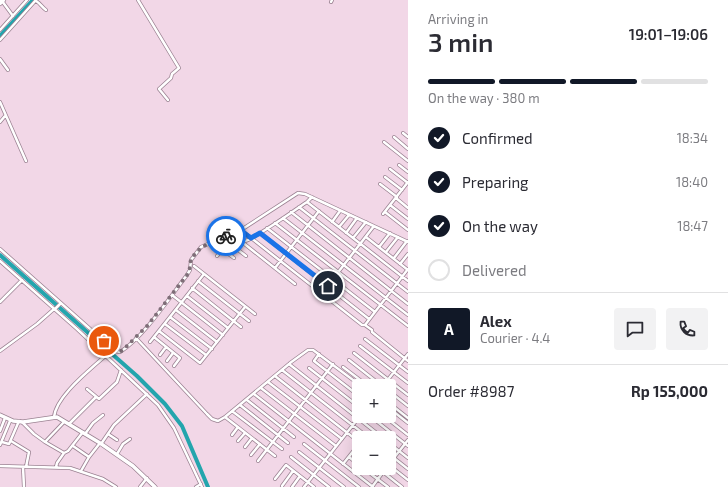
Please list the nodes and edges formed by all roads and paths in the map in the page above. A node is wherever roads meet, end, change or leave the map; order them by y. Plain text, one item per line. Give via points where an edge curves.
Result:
1 (27, 0) edge
2 (36, 0) edge
3 (138, 0) edge
4 (2, 1) edge
5 (46, 10) dead end
6 (12, 18) junction
7 (15, 23) junction
8 (0, 30) edge
9 (0, 40) edge
10 (0, 59) edge
11 (8, 70) dead end
12 (168, 100) dead end
13 (0, 102) edge
14 (5, 116) junction
15 (0, 122) edge
16 (403, 133) dead end
17 (394, 137) dead end
18 (408, 137) edge
19 (384, 142) dead end
20 (408, 148) edge
21 (26, 161) dead end
22 (408, 161) edge
23 (399, 165) dead end
24 (390, 169) dead end
25 (408, 172) edge
26 (385, 176) dead end
27 (408, 183) edge
28 (380, 184) dead end
29 (402, 190) junction
30 (312, 197) junction
31 (396, 198) junction
32 (307, 202) junction
33 (390, 205) junction
34 (299, 207) junction
35 (408, 208) edge
36 (340, 211) junction
37 (291, 212) junction
38 (319, 212) junction
39 (349, 215) junction
40 (284, 218) junction
41 (314, 218) junction
42 (357, 218) junction
43 (408, 219) edge
44 (332, 222) junction
45 (366, 222) junction
46 (275, 223) junction
47 (308, 226) junction
48 (374, 226) junction
49 (339, 227) junction
50 (267, 228) junction
51 (240, 230) junction
52 (408, 230) edge
53 (260, 233) junction
54 (303, 233) junction
55 (346, 233) junction
56 (390, 233) junction
57 (366, 237) junction
58 (398, 237) junction
59 (251, 238) junction
60 (353, 238) junction
61 (297, 240) junction
62 (408, 241) edge
63 (242, 242) junction
64 (361, 244) junction
65 (233, 246) junction
66 (292, 247) junction
67 (379, 247) junction
68 (0, 249) edge
69 (223, 250) junction
70 (355, 251) junction
71 (386, 252) junction
72 (286, 254) junction
73 (408, 254) edge
74 (217, 256) dead end
75 (246, 256) dead end
76 (234, 258) dead end
77 (349, 258) junction
78 (394, 258) junction
79 (0, 261) edge
80 (280, 261) junction
81 (400, 264) junction
82 (344, 265) junction
83 (194, 266) dead end
84 (275, 268) junction
85 (408, 269) edge
86 (339, 272) junction
87 (204, 274) junction
88 (402, 277) junction
89 (333, 279) junction
90 (22, 280) junction
91 (198, 281) junction
92 (408, 281) edge
93 (397, 283) junction
94 (295, 284) dead end
95 (328, 286) junction
96 (192, 288) junction
97 (391, 290) junction
98 (408, 292) edge
99 (322, 293) junction
100 (172, 295) junction
101 (187, 296) junction
102 (386, 298) junction
103 (0, 302) edge
104 (181, 302) junction
105 (60, 304) junction
106 (408, 304) edge
107 (380, 305) junction
108 (245, 307) junction
109 (55, 309) junction
110 (176, 310) junction
111 (375, 312) junction
112 (239, 314) junction
113 (255, 314) dead end
114 (408, 315) edge
115 (170, 317) junction
116 (369, 319) junction
117 (234, 321) junction
118 (249, 321) dead end
119 (165, 324) junction
120 (365, 325) junction
121 (408, 326) edge
122 (241, 327) dead end
123 (228, 328) junction
124 (159, 331) junction
125 (223, 335) junction
126 (154, 337) junction
127 (136, 338) junction
128 (365, 339) dead end
129 (150, 342) dead end
130 (217, 342) junction
131 (360, 346) dead end
132 (166, 347) junction
133 (212, 349) junction
134 (0, 351) edge
135 (173, 353) junction
136 (354, 353) dead end
137 (319, 354) junction
138 (408, 354) edge
139 (160, 355) dead end
140 (105, 356) junction
141 (206, 356) junction
142 (405, 358) junction
143 (349, 360) dead end
144 (167, 361) dead end
145 (408, 361) edge
146 (289, 364) junction
147 (333, 364) junction
148 (174, 366) dead end
149 (399, 366) junction
150 (343, 367) dead end
151 (309, 368) dead end
152 (122, 370) junction
153 (282, 370) junction
154 (328, 372) junction
155 (394, 372) junction
156 (408, 372) edge
157 (275, 376) junction
158 (322, 378) junction
159 (352, 379) edge
160 (359, 379) edge
161 (374, 379) edge
162 (388, 379) joint
163 (268, 382) junction
164 (408, 384) edge
165 (317, 385) junction
166 (396, 385) edge
167 (261, 388) junction
168 (87, 389) dead end
169 (352, 391) edge
170 (311, 393) junction
171 (147, 394) junction
172 (254, 394) junction
173 (408, 395) edge
174 (96, 397) junction
175 (396, 397) edge
176 (247, 400) junction
177 (306, 400) junction
178 (352, 402) edge
179 (240, 405) junction
180 (408, 406) edge
181 (300, 407) junction
182 (396, 409) edge
183 (232, 411) junction
184 (352, 412) edge
185 (103, 414) dead end
186 (294, 414) junction
187 (396, 414) edge
188 (2, 417) edge
189 (54, 417) junction
190 (225, 417) junction
191 (408, 418) edge
192 (10, 421) junction
193 (21, 421) junction
194 (64, 421) junction
195 (289, 421) junction
196 (366, 423) edge
197 (379, 423) edge
198 (393, 423) edge
199 (408, 423) edge
200 (69, 424) junction
201 (352, 425) junction
202 (238, 427) junction
203 (283, 428) junction
204 (0, 431) edge
205 (360, 431) edge
206 (375, 431) edge
207 (347, 432) junction
208 (84, 433) junction
209 (245, 433) junction
210 (108, 434) junction
211 (232, 435) dead end
212 (278, 435) junction
213 (408, 435) edge
214 (294, 437) dead end
215 (352, 437) edge
216 (252, 438) junction
217 (130, 439) dead end
218 (342, 439) junction
219 (117, 440) dead end
220 (408, 440) edge
221 (10, 441) junction
222 (2, 442) junction
223 (45, 442) junction
224 (238, 442) dead end
225 (272, 442) junction
226 (100, 443) junction
227 (288, 443) dead end
228 (260, 444) junction
229 (304, 444) dead end
230 (0, 445) edge
231 (407, 445) edge
232 (72, 446) junction
233 (336, 446) junction
234 (245, 448) dead end
235 (267, 449) junction
236 (282, 449) dead end
237 (396, 449) edge
238 (399, 451) junction
239 (299, 452) dead end
240 (352, 452) edge
241 (64, 453) junction
242 (330, 453) junction
243 (117, 454) junction
244 (251, 455) dead end
245 (396, 455) edge
246 (275, 456) dead end
247 (89, 457) junction
248 (291, 457) dead end
249 (349, 457) junction
250 (408, 458) edge
251 (352, 459) edge
252 (325, 460) junction
253 (396, 460) edge
254 (258, 461) dead end
255 (343, 464) junction
256 (0, 466) edge
257 (25, 467) junction
258 (56, 467) junction
259 (319, 468) junction
260 (408, 469) edge
261 (81, 471) junction
262 (293, 471) junction
263 (396, 471) edge
264 (314, 475) junction
265 (373, 475) edge
266 (381, 475) edge
267 (387, 475) edge
268 (300, 476) junction
269 (147, 478) junction
270 (275, 479) dead end
271 (378, 479) junction
272 (408, 480) edge
273 (307, 482) junction
274 (201, 486) edge
275 (282, 486) dead end
276 (24, 487) edge
277 (116, 487) edge
278 (140, 487) edge
279 (155, 487) edge
280 (196, 487) edge
281 (292, 487) edge
282 (304, 487) edge
283 (314, 487) edge
284 (329, 487) edge
285 (344, 487) edge
286 (359, 487) edge
287 (372, 487) edge
288 (388, 487) edge
289 (402, 487) edge

1 - 6 street
2 - 5 street
2 - 7 street
3 - 12 street via 178,68 159,89
4 - 6 street
6 - 7 street
6 - 8 street
7 - 9 street
10 - 11 street
13 - 14 street
14 - 15 street
14 - 21 street
16 - 18 street
17 - 20 street
19 - 22 street
23 - 25 street
24 - 27 street
26 - 29 street
27 - 29 street
28 - 31 street
29 - 31 street
30 - 32 street
30 - 36 street
30 - 51 street via 298,193
31 - 33 street
31 - 35 street
32 - 34 street
32 - 38 street
33 - 43 street
33 - 52 street via 384,213
34 - 37 street
34 - 41 street
36 - 39 street
36 - 44 street
37 - 40 street
37 - 47 street
38 - 41 street
38 - 44 street
39 - 42 street
39 - 49 street
40 - 46 street
40 - 54 street
41 - 47 street
41 - 70 street
42 - 45 street
42 - 55 street
44 - 49 street
45 - 48 street
45 - 60 street
46 - 50 street
46 - 61 street
47 - 54 street
47 - 77 street
48 - 56 street
48 - 57 street
49 - 55 street
50 - 53 street
50 - 66 street
51 - 59 street
51 - 100 street via 201,247 191,260 189,272
53 - 59 street
53 - 72 street
54 - 61 street
54 - 82 street
55 - 60 street
56 - 58 street
56 - 67 street
57 - 64 street
57 - 67 street
58 - 62 street
58 - 71 street
59 - 63 street
59 - 80 street
60 - 64 street
61 - 66 street
61 - 86 street
62 - 78 street
63 - 65 street
63 - 84 street
64 - 70 street
64 - 88 street
65 - 69 street
65 - 75 street
66 - 72 street
66 - 89 street
67 - 71 street
68 - 105 street
69 - 74 street
69 - 76 street
70 - 77 street
70 - 93 street
71 - 78 street
72 - 80 street
72 - 95 street
73 - 81 street
77 - 82 street
77 - 97 street
78 - 81 street
79 - 90 street
80 - 84 street
80 - 99 street
81 - 85 street
82 - 86 street
82 - 102 street
83 - 87 street
84 - 94 street
85 - 88 street
86 - 89 street
86 - 107 street
87 - 91 street
87 - 108 street
88 - 92 street
88 - 93 street
89 - 95 street
89 - 111 street
90 - 103 street
90 - 109 street
91 - 96 street
91 - 112 street
93 - 97 street
93 - 98 street
95 - 99 street
95 - 116 street
96 - 101 street
96 - 117 street
97 - 102 street
97 - 106 street
99 - 120 street
100 - 104 street
100 - 127 street
101 - 104 street
101 - 123 street
102 - 107 street
102 - 114 street
104 - 110 street
104 - 125 street
105 - 109 street
105 - 127 street via 115,351 120,352
107 - 111 street
107 - 121 street
108 - 112 street
108 - 113 street
109 - 134 street
109 - 140 street
110 - 115 street
110 - 130 street
111 - 116 street
112 - 117 street
112 - 118 street
115 - 119 street
115 - 133 street
116 - 120 street
117 - 122 street
117 - 123 street
119 - 124 street
119 - 141 street
120 - 142 street
123 - 125 street
124 - 126 street
124 - 141 street via 200,363
125 - 130 street
126 - 129 street
126 - 132 street
127 - 190 street via 207,414 216,420
128 - 149 street
130 - 133 street
131 - 155 street
132 - 135 street
132 - 139 street
133 - 141 street
135 - 144 street
135 - 148 street via 180,358
136 - 162 street
137 - 146 street via 308,350
137 - 147 street
137 - 154 street via 314,361
138 - 142 street
140 - 152 street
140 - 189 street via 64,396 56,407
142 - 145 street
142 - 149 street
143 - 161 street
146 - 153 street
146 - 165 street
147 - 154 street
147 - 159 street
149 - 155 street
149 - 156 street
150 - 160 street
151 - 158 street
152 - 171 street
152 - 174 street via 112,387 99,399
153 - 157 street
153 - 170 street
154 - 158 street
154 - 169 street
155 - 162 street
155 - 164 street
157 - 163 street
157 - 177 street
158 - 165 street
158 - 178 street
163 - 167 street
163 - 181 street
165 - 170 street
165 - 184 street
166 - 173 street
167 - 172 street
167 - 186 street
168 - 174 street
170 - 177 street
170 - 201 street
171 - 210 street
171 - 274 street via 171,422
172 - 176 street
172 - 195 street
174 - 200 street
175 - 180 street
176 - 179 street
176 - 203 street
177 - 181 street
177 - 207 street
179 - 183 street
179 - 212 street
181 - 186 street
181 - 218 street
182 - 191 street
183 - 190 street
183 - 225 street
185 - 208 street
186 - 195 street
186 - 233 street
187 - 199 street
188 - 192 main road
188 - 204 street
189 - 193 main road
189 - 194 main road
190 - 202 street
192 - 193 main road
192 - 222 street
193 - 221 street
193 - 223 street
194 - 200 main road
194 - 223 street
195 - 203 street
195 - 242 street
196 - 206 street
197 - 231 street
198 - 213 street
200 - 208 main road
201 - 205 street
201 - 207 street
202 - 209 street
202 - 211 street
203 - 212 street
203 - 214 street
207 - 215 street
207 - 218 street
208 - 226 main road
208 - 232 street
209 - 216 street
209 - 224 street
210 - 219 street
210 - 226 street
212 - 225 street
212 - 227 street
216 - 228 street
216 - 234 street
217 - 243 street via 123,444
218 - 233 street
220 - 231 street
221 - 222 street via 8,445
221 - 257 street via 29,452
222 - 230 street
223 - 241 street
225 - 235 street
225 - 236 street
226 - 243 main road
226 - 247 street
228 - 235 street
228 - 244 street
229 - 252 street
231 - 238 street
232 - 241 street
232 - 247 street
233 - 242 street
235 - 246 street
235 - 254 street
237 - 238 street
238 - 245 street
238 - 250 street
239 - 259 street
240 - 249 street
241 - 258 street
242 - 252 street
242 - 255 street
243 - 269 main road
247 - 261 street
248 - 264 street
249 - 251 street
249 - 255 street
252 - 259 street
252 - 286 street
253 - 260 street
255 - 287 street
256 - 257 street
257 - 258 street
257 - 276 street
258 - 261 street
259 - 264 street
259 - 285 street
261 - 277 street via 104,479
262 - 268 street
262 - 270 street via 286,465
262 - 275 street
263 - 272 street
264 - 273 street
264 - 284 street
265 - 271 street
266 - 271 street
267 - 289 street
268 - 273 street
268 - 281 street
269 - 278 street
269 - 279 main road
271 - 287 street
271 - 288 street
273 - 282 street
273 - 283 street
274 - 280 street

